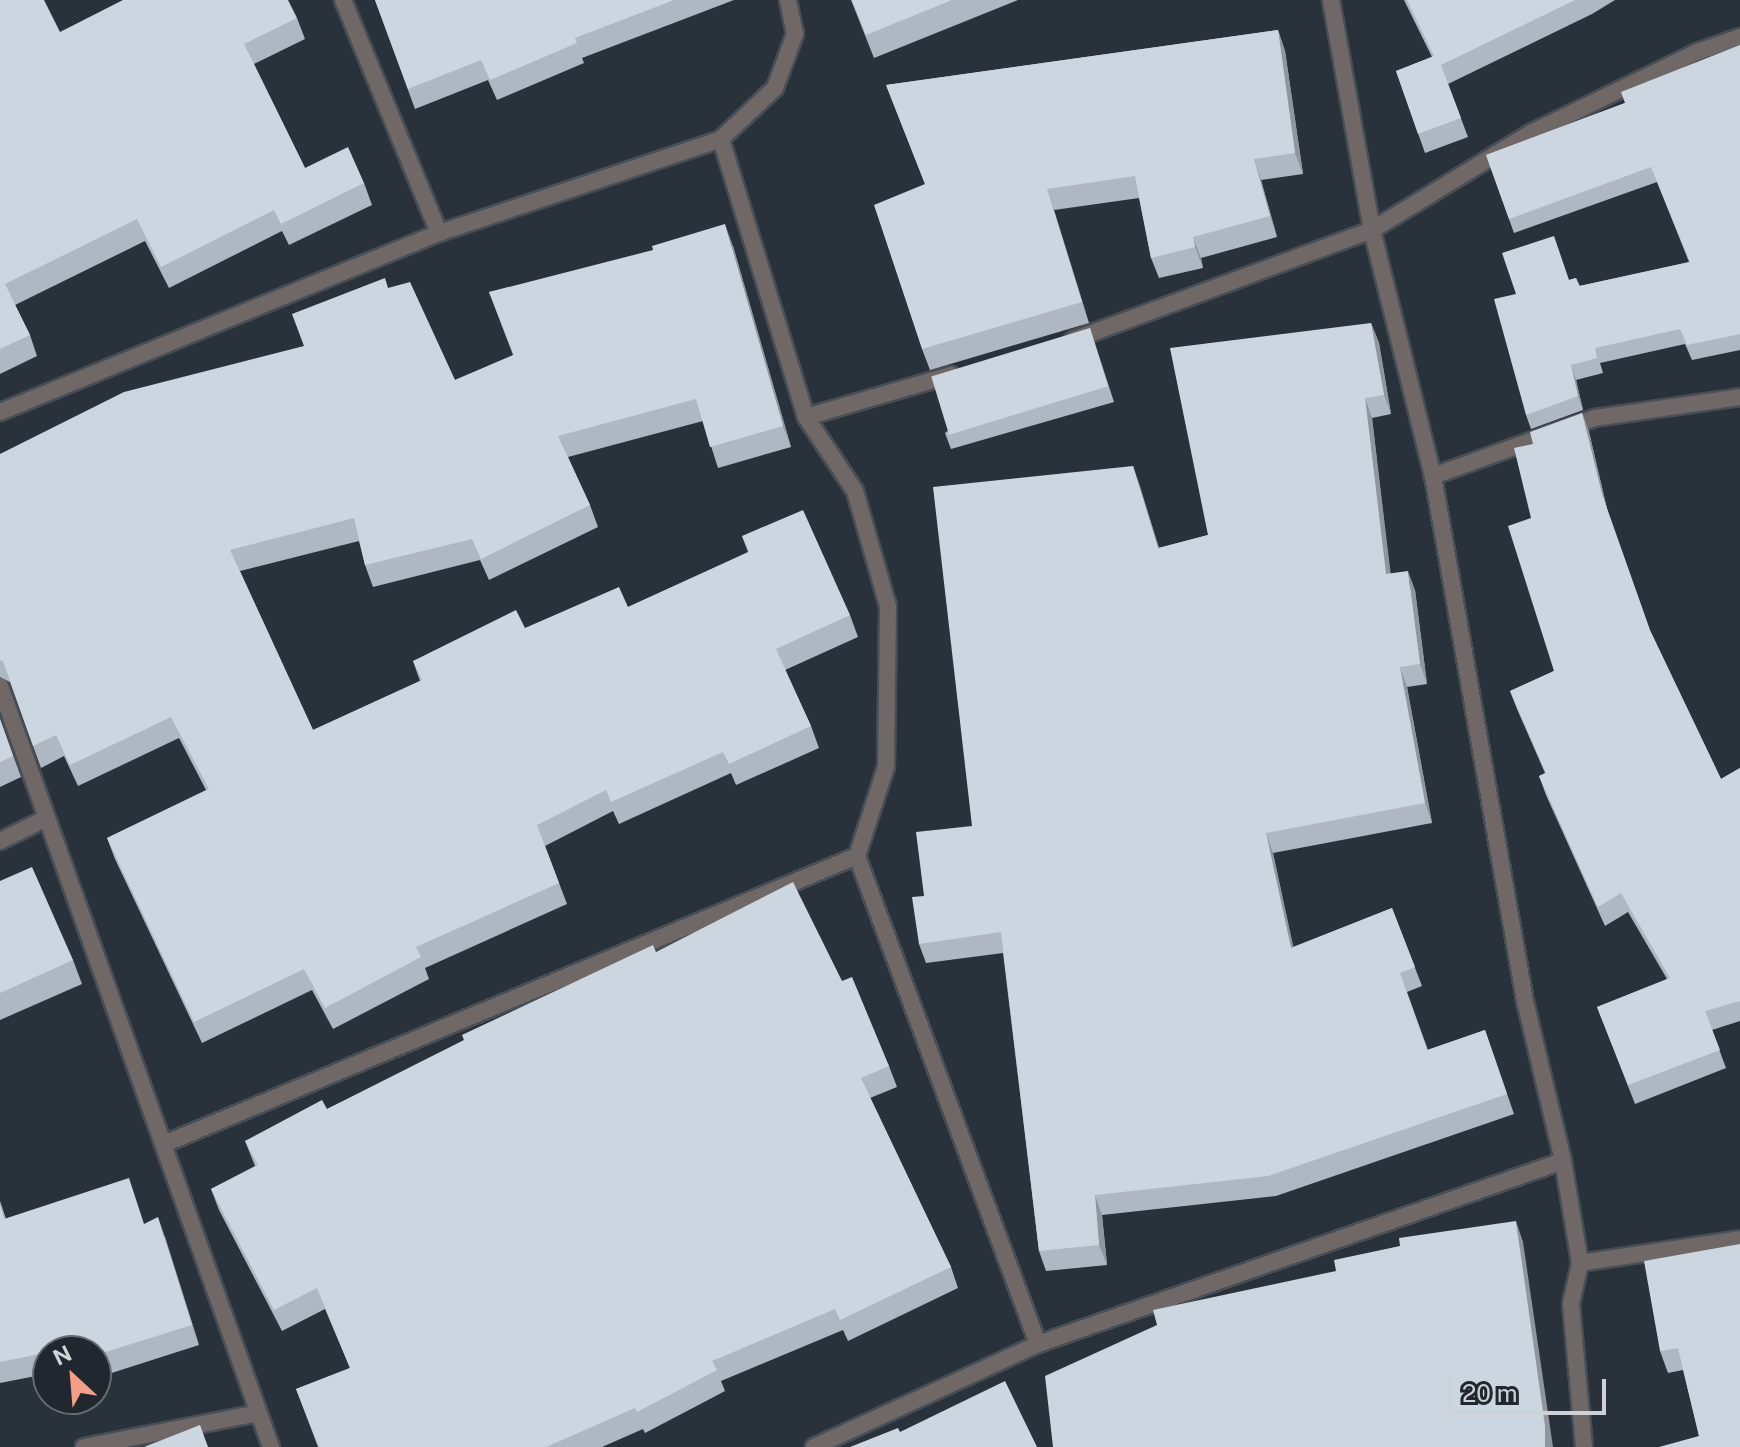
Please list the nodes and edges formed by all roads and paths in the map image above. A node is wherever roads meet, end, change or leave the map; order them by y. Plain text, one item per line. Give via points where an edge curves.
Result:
1 (343, 0) edge
2 (788, 0) edge
3 (1331, 0) edge
4 (1740, 37) edge
5 (721, 139) junction
6 (1372, 230) junction
7 (439, 233) junction
8 (1052, 346) edge
9 (975, 368) edge
10 (1740, 397) edge
11 (0, 412) edge
12 (806, 417) junction
13 (1433, 476) junction
14 (0, 686) edge
15 (47, 818) junction
16 (0, 841) edge
17 (857, 856) junction
18 (164, 1144) junction
19 (1563, 1161) junction
20 (1740, 1239) edge
21 (1580, 1263) junction
22 (1038, 1344) junction
23 (259, 1413) junction
24 (84, 1447) edge
25 (271, 1447) edge
26 (814, 1447) edge
27 (1584, 1447) edge

1 - 7 street
2 - 5 street via 795,34 775,88
3 - 6 street
4 - 6 street via 1697,52 1531,133
5 - 7 street
5 - 12 street
6 - 8 street
6 - 13 street
7 - 11 street
9 - 12 street
10 - 13 street via 1595,418
12 - 17 street via 855,491 888,606 886,767
13 - 19 street via 1525,1001
14 - 15 street
15 - 16 street
15 - 18 street
17 - 18 street
17 - 22 street
18 - 23 street
19 - 21 street
19 - 22 street
20 - 21 street
21 - 27 street via 1571,1304
22 - 26 street
23 - 24 street
23 - 25 street

